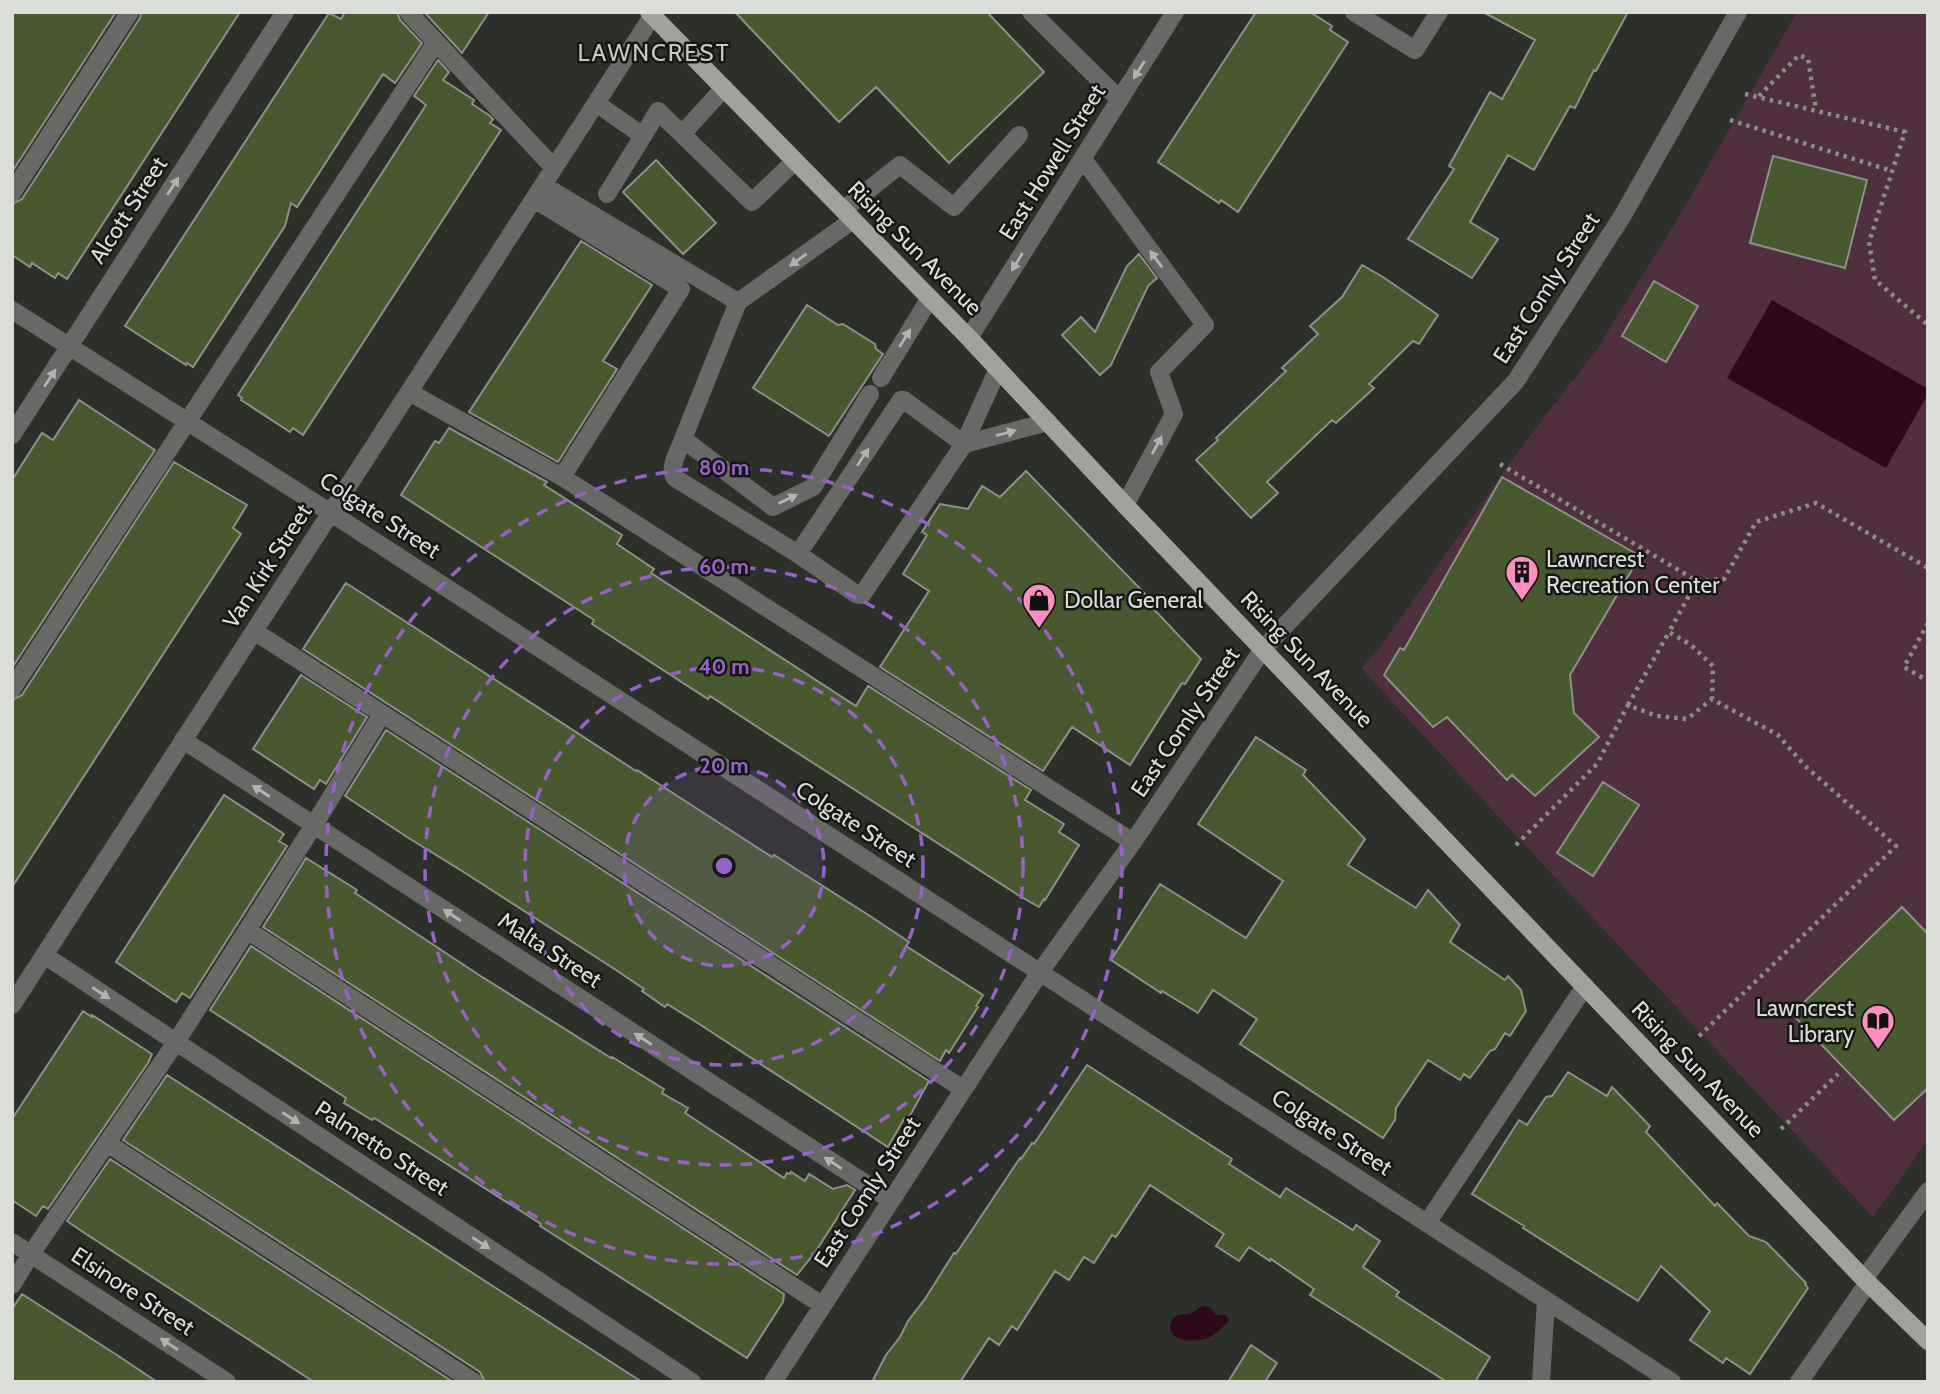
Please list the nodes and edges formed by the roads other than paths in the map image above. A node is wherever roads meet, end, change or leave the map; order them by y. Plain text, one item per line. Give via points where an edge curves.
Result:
1 (130, 12) edge
2 (285, 12) edge
3 (408, 12) edge
4 (1031, 12) edge
5 (1175, 12) edge
6 (1354, 12) edge
7 (1439, 12) edge
8 (1738, 12) edge
9 (652, 14) edge
10 (436, 42) junction
11 (724, 89) junction
12 (1120, 100) junction
13 (596, 103) junction
14 (682, 134) junction
15 (1019, 135) dead end
16 (643, 136) junction
17 (1083, 159) junction
18 (794, 160) junction
19 (554, 169) junction
20 (538, 192) junction
21 (12, 193) edge
22 (607, 194) dead end
23 (848, 215) junction
24 (930, 298) junction
25 (738, 302) junction
26 (12, 310) edge
27 (970, 338) junction
28 (70, 346) junction
29 (998, 369) junction
30 (881, 378) dead end
31 (409, 392) junction
32 (870, 394) dead end
33 (187, 421) junction
34 (1048, 422) junction
35 (12, 435) edge
36 (683, 439) junction
37 (964, 444) junction
38 (562, 477) junction
39 (1125, 505) junction
40 (331, 513) junction
41 (798, 554) junction
42 (254, 631) junction
43 (1263, 649) junction
44 (12, 690) edge
45 (382, 714) junction
46 (183, 740) junction
47 (314, 825) junction
48 (1133, 842) junction
49 (247, 930) junction
50 (44, 955) junction
51 (1040, 972) junction
52 (1585, 986) junction
53 (12, 1005) edge
54 (176, 1042) junction
55 (963, 1089) junction
56 (107, 1143) junction
57 (1928, 1191) edge
58 (891, 1200) junction
59 (1427, 1223) junction
60 (12, 1242) edge
61 (31, 1254) junction
62 (1866, 1281) junction
63 (12, 1286) edge
64 (1546, 1300) junction
65 (822, 1305) junction
66 (1928, 1341) edge
67 (1664, 1380) edge
68 (227, 1382) edge
69 (474, 1382) edge
70 (692, 1382) edge
71 (773, 1382) edge
72 (1541, 1382) edge
73 (1799, 1382) edge

1 - 21 street
28 -> 2 street, Alcott Street
3 - 10 street
4 - 12 street
5 -> 12 street, East Howell Street
6 - 7 street via 1415,50
8 - 43 street, East Comly Street via 1622,215 1516,381
9 - 11 main road, Rising Sun Avenue
9 - 13 street, Van Kirk Street
10 - 19 street
10 - 33 street
11 - 14 street
11 - 18 main road, Rising Sun Avenue
12 - 17 street, East Howell Street
13 - 16 street
13 - 19 street, Van Kirk Street
14 - 16 street via 659,111
14 - 18 street via 752,202
15 - 23 street via 954,207 900,165
16 - 22 street
17 -> 27 street, East Howell Street
39 -> 17 street via 1174,414 1159,372 1205,325
18 - 23 main road, Rising Sun Avenue
19 - 20 street, Van Kirk Street
20 - 25 street
20 - 31 street, Van Kirk Street
20 - 38 street via 681,289
23 - 24 main road, Rising Sun Avenue
23 -> 25 street
24 - 27 main road, Rising Sun Avenue
30 -> 24 street
25 - 36 street
26 - 28 street, Colgate Street
27 - 29 main road, Rising Sun Avenue
28 - 33 street, Colgate Street
35 -> 28 street, Alcott Street
29 - 34 main road, Rising Sun Avenue
29 - 37 street
31 - 38 street
31 - 40 street, Van Kirk Street
36 -> 32 street via 773,507 813,487
33 - 40 street, Colgate Street
33 - 44 street
37 -> 34 street
34 - 39 main road, Rising Sun Avenue
36 - 41 street via 672,469 675,478
37 - 41 street via 862,595
41 -> 37 street via 901,400
38 - 48 street
39 - 43 main road, Rising Sun Avenue
40 - 42 street, Van Kirk Street
40 - 51 street, Colgate Street
42 - 45 street
42 - 46 street, Van Kirk Street
43 - 48 street, East Comly Street
43 - 52 main road, Rising Sun Avenue
45 - 47 street
45 - 55 street
47 -> 46 street, Malta Street
46 - 50 street, Van Kirk Street
47 - 49 street
58 -> 47 street, Malta Street
48 - 51 street, East Comly Street
49 - 54 street
49 - 65 street
50 - 53 street, Van Kirk Street
50 -> 54 street, Palmetto Street
51 - 55 street, East Comly Street
51 - 59 street, Colgate Street
52 - 59 street
52 - 62 main road, Rising Sun Avenue
54 - 56 street
54 -> 70 street, Palmetto Street
55 - 58 street, East Comly Street
56 - 61 street
56 - 69 street
57 - 62 street
58 - 65 street, East Comly Street
59 - 64 street, Colgate Street
60 - 61 street, Elsinore Street
61 - 63 street
68 -> 61 street, Elsinore Street
62 - 66 main road, Rising Sun Avenue
62 - 73 street
64 - 67 street, Colgate Street
64 - 72 street
65 - 71 street, East Comly Street

